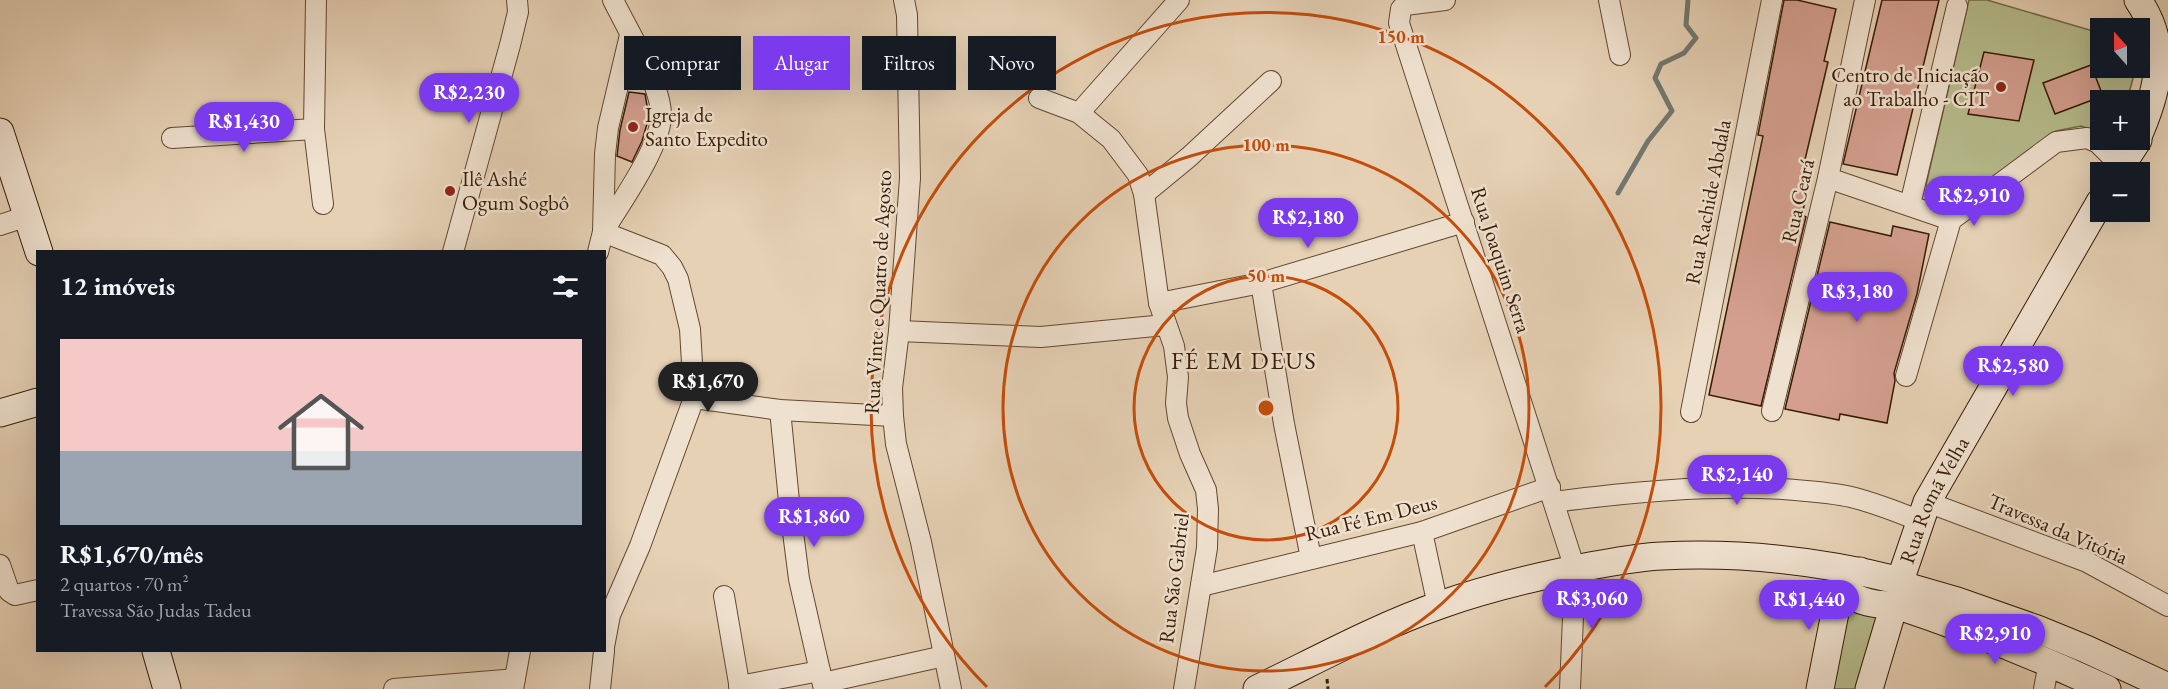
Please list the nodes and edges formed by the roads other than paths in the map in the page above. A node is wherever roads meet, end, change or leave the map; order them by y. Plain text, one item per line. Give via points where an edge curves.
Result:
1 (316, 0) edge
2 (517, 0) edge
3 (613, 0) edge
4 (904, 0) edge
5 (1179, 0) edge
6 (1445, 0) edge
7 (1609, 0) edge
8 (1772, 0) edge
9 (1865, 0) edge
10 (2138, 0) edge
11 (1957, 6) dead end
12 (630, 35) junction
13 (1620, 55) dead end
14 (1272, 81) dead end
15 (2168, 97) edge
16 (1039, 98) dead end
17 (2150, 109) edge
18 (1079, 113) junction
19 (2150, 122) edge
20 (314, 129) junction
21 (0, 132) edge
22 (172, 138) dead end
23 (2090, 139) edge
24 (1828, 178) junction
25 (1144, 194) junction
26 (323, 204) dead end
27 (1910, 205) junction
28 (28, 216) junction
29 (1951, 220) junction
30 (2090, 220) edge
31 (1464, 222) junction
32 (0, 225) edge
33 (603, 232) junction
34 (38, 250) edge
35 (454, 250) edge
36 (598, 250) edge
37 (1261, 283) junction
38 (1159, 303) junction
39 (1165, 325) junction
40 (899, 331) junction
41 (1906, 376) dead end
42 (694, 398) junction
43 (36, 403) edge
44 (780, 410) junction
45 (1772, 411) dead end
46 (1691, 412) dead end
47 (0, 413) edge
48 (893, 416) junction
49 (1552, 494) junction
50 (1924, 511) junction
51 (1422, 532) junction
52 (1311, 558) junction
53 (0, 565) edge
54 (1575, 569) junction
55 (1844, 576) junction
56 (1201, 586) junction
57 (36, 590) edge
58 (1899, 594) junction
59 (724, 596) dead end
60 (1438, 606) junction
61 (2168, 606) edge
62 (606, 638) edge
63 (156, 652) edge
64 (520, 652) edge
65 (604, 652) edge
66 (944, 656) junction
67 (2049, 662) junction
68 (822, 681) edge
69 (514, 684) edge
70 (739, 687) edge
71 (2168, 687) edge
72 (167, 689) edge
73 (394, 689) edge
74 (600, 689) edge
75 (951, 689) edge
76 (1184, 689) edge
77 (1257, 689) edge
78 (1570, 689) edge
79 (1820, 689) edge
80 (1869, 689) edge
81 (2044, 689) edge
82 (2108, 689) edge

1 - 20 street
2 - 35 street via 510,45
3 - 12 street
4 - 40 street, Rua Vinte e Quatro de Agosto via 910,178
5 - 18 street
6 - 31 street, Rua Joaquim Serra via 1410,3 1401,9 1398,18
7 - 13 street
8 - 46 street, Rua Rachide Abdala
9 - 24 street, Rua Ceará
10 - 17 main road via 2154,19 2162,39 2164,67
11 - 27 street
12 - 33 street via 608,128
12 - 33 street via 654,85 661,119 646,159
14 - 25 street
15 - 19 main road
16 - 18 street, Rua São Gabriel
18 - 25 street, Rua São Gabriel via 1112,139 1138,175
20 - 22 street
20 - 26 street
21 - 28 main road
23 - 29 street via 2056,142
24 - 27 street
24 - 45 street, Rua Ceará
25 - 38 street, Rua São Gabriel
27 - 29 street
28 - 32 street
28 - 34 main road
29 - 41 street
30 - 50 main road, Rua Romã Velha
31 - 37 street
31 - 49 street, Rua Joaquim Serra
33 - 36 street
33 - 42 street via 662,255 672,267 690,329
37 - 38 street
37 - 52 street
38 - 39 street, Rua São Gabriel
39 - 40 street via 1041,337
39 - 56 street, Rua São Gabriel via 1174,346 1178,418 1206,490 1206,548
40 - 48 street, Rua Vinte e Quatro de Agosto
42 - 44 street
42 - 62 street via 640,546 610,615
43 - 47 main road
44 - 48 street
44 - 68 street via 800,579
48 - 66 street, Rua Vinte e Quatro de Agosto
49 - 50 street, Rua Fé Em Deus via 1746,487 1801,490
49 - 51 street, Rua Fé Em Deus
49 - 54 street, Rua Joaquim Serra
50 - 58 main road, Rua Romã Velha
50 - 61 street, Travessa da Vitória via 2087,562
51 - 52 street, Rua Fé Em Deus
51 - 60 street
52 - 56 street, Rua Fé Em Deus
53 - 57 street via 9,591 15,595
54 - 55 main road via 1659,556 1756,556
54 - 60 main road
54 - 78 street, Rua Joaquim Serra
55 - 58 main road via 1846,593 1854,598 1883,605
55 - 79 main road
56 - 76 street, Rua São Gabriel
58 - 67 main road via 1958,626
58 - 71 main road via 1957,601 2037,629
58 - 80 main road, Rua Romã Velha
59 - 70 street
60 - 77 main road
63 - 72 main road
64 - 69 street
65 - 74 street
66 - 68 street
66 - 75 street, Rua Vinte e Quatro de Agosto
67 - 81 street
67 - 82 main road
68 - 70 street
69 - 73 street

